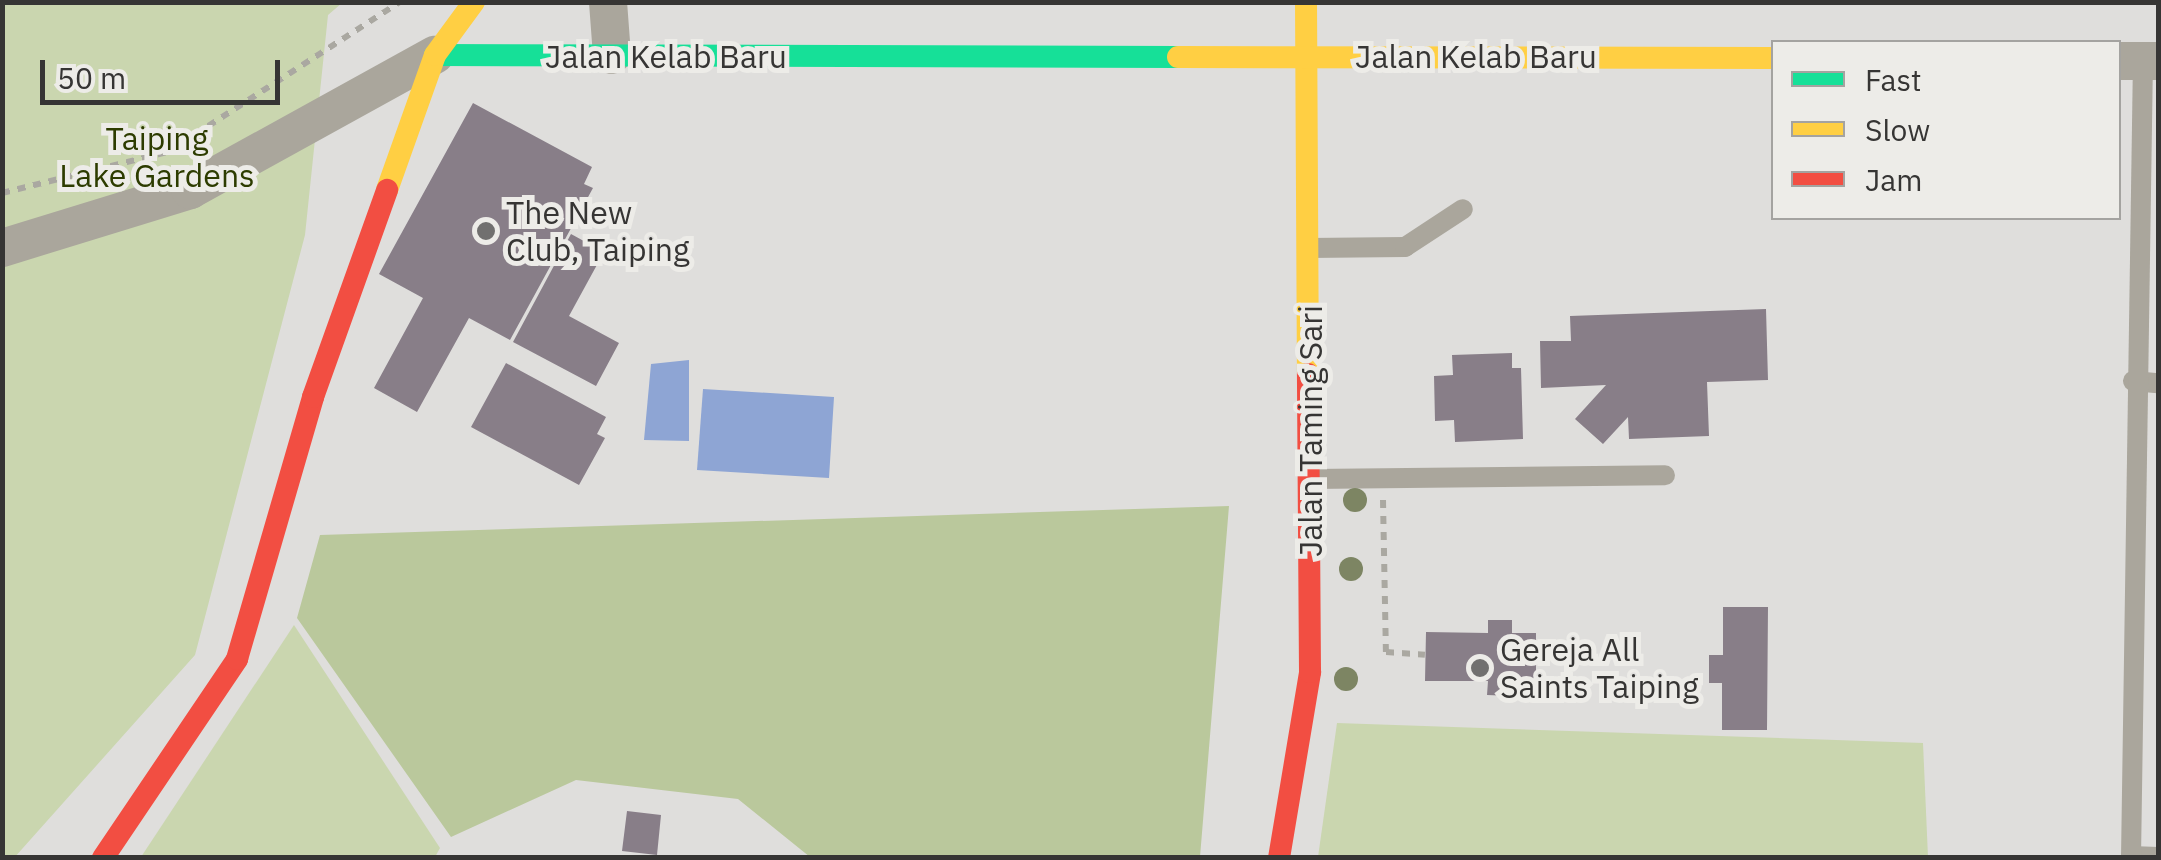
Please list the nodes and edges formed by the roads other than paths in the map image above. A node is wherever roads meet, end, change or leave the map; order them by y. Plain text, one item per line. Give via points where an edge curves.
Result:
1 (608, 2) edge
2 (1306, 2) edge
3 (468, 4) edge
4 (435, 54) junction
5 (1307, 54) junction
6 (612, 55) junction
7 (1771, 58) edge
8 (2140, 61) edge
9 (1463, 209) dead end
10 (2, 248) edge
11 (1308, 248) junction
12 (2132, 382) junction
13 (2158, 383) edge
14 (1665, 475) dead end
15 (1310, 479) junction
16 (2131, 857) edge
17 (2158, 857) edge
18 (103, 858) edge
19 (1279, 858) edge

1 - 6 street
2 - 5 street, Jalan Taming Sari
3 - 4 street
4 - 6 street, Jalan Kelab Baru
4 - 10 street via 190,190
4 - 18 street via 313,396 244,642
5 - 6 street, Jalan Kelab Baru
5 - 7 street, Jalan Kelab Baru
5 - 11 street, Jalan Taming Sari
8 - 12 lane
9 - 11 lane via 1405,247
11 - 15 street, Jalan Taming Sari
12 - 13 lane
12 - 16 lane
14 - 15 lane
15 - 19 street, Jalan Taming Sari via 1310,672
16 - 17 lane

